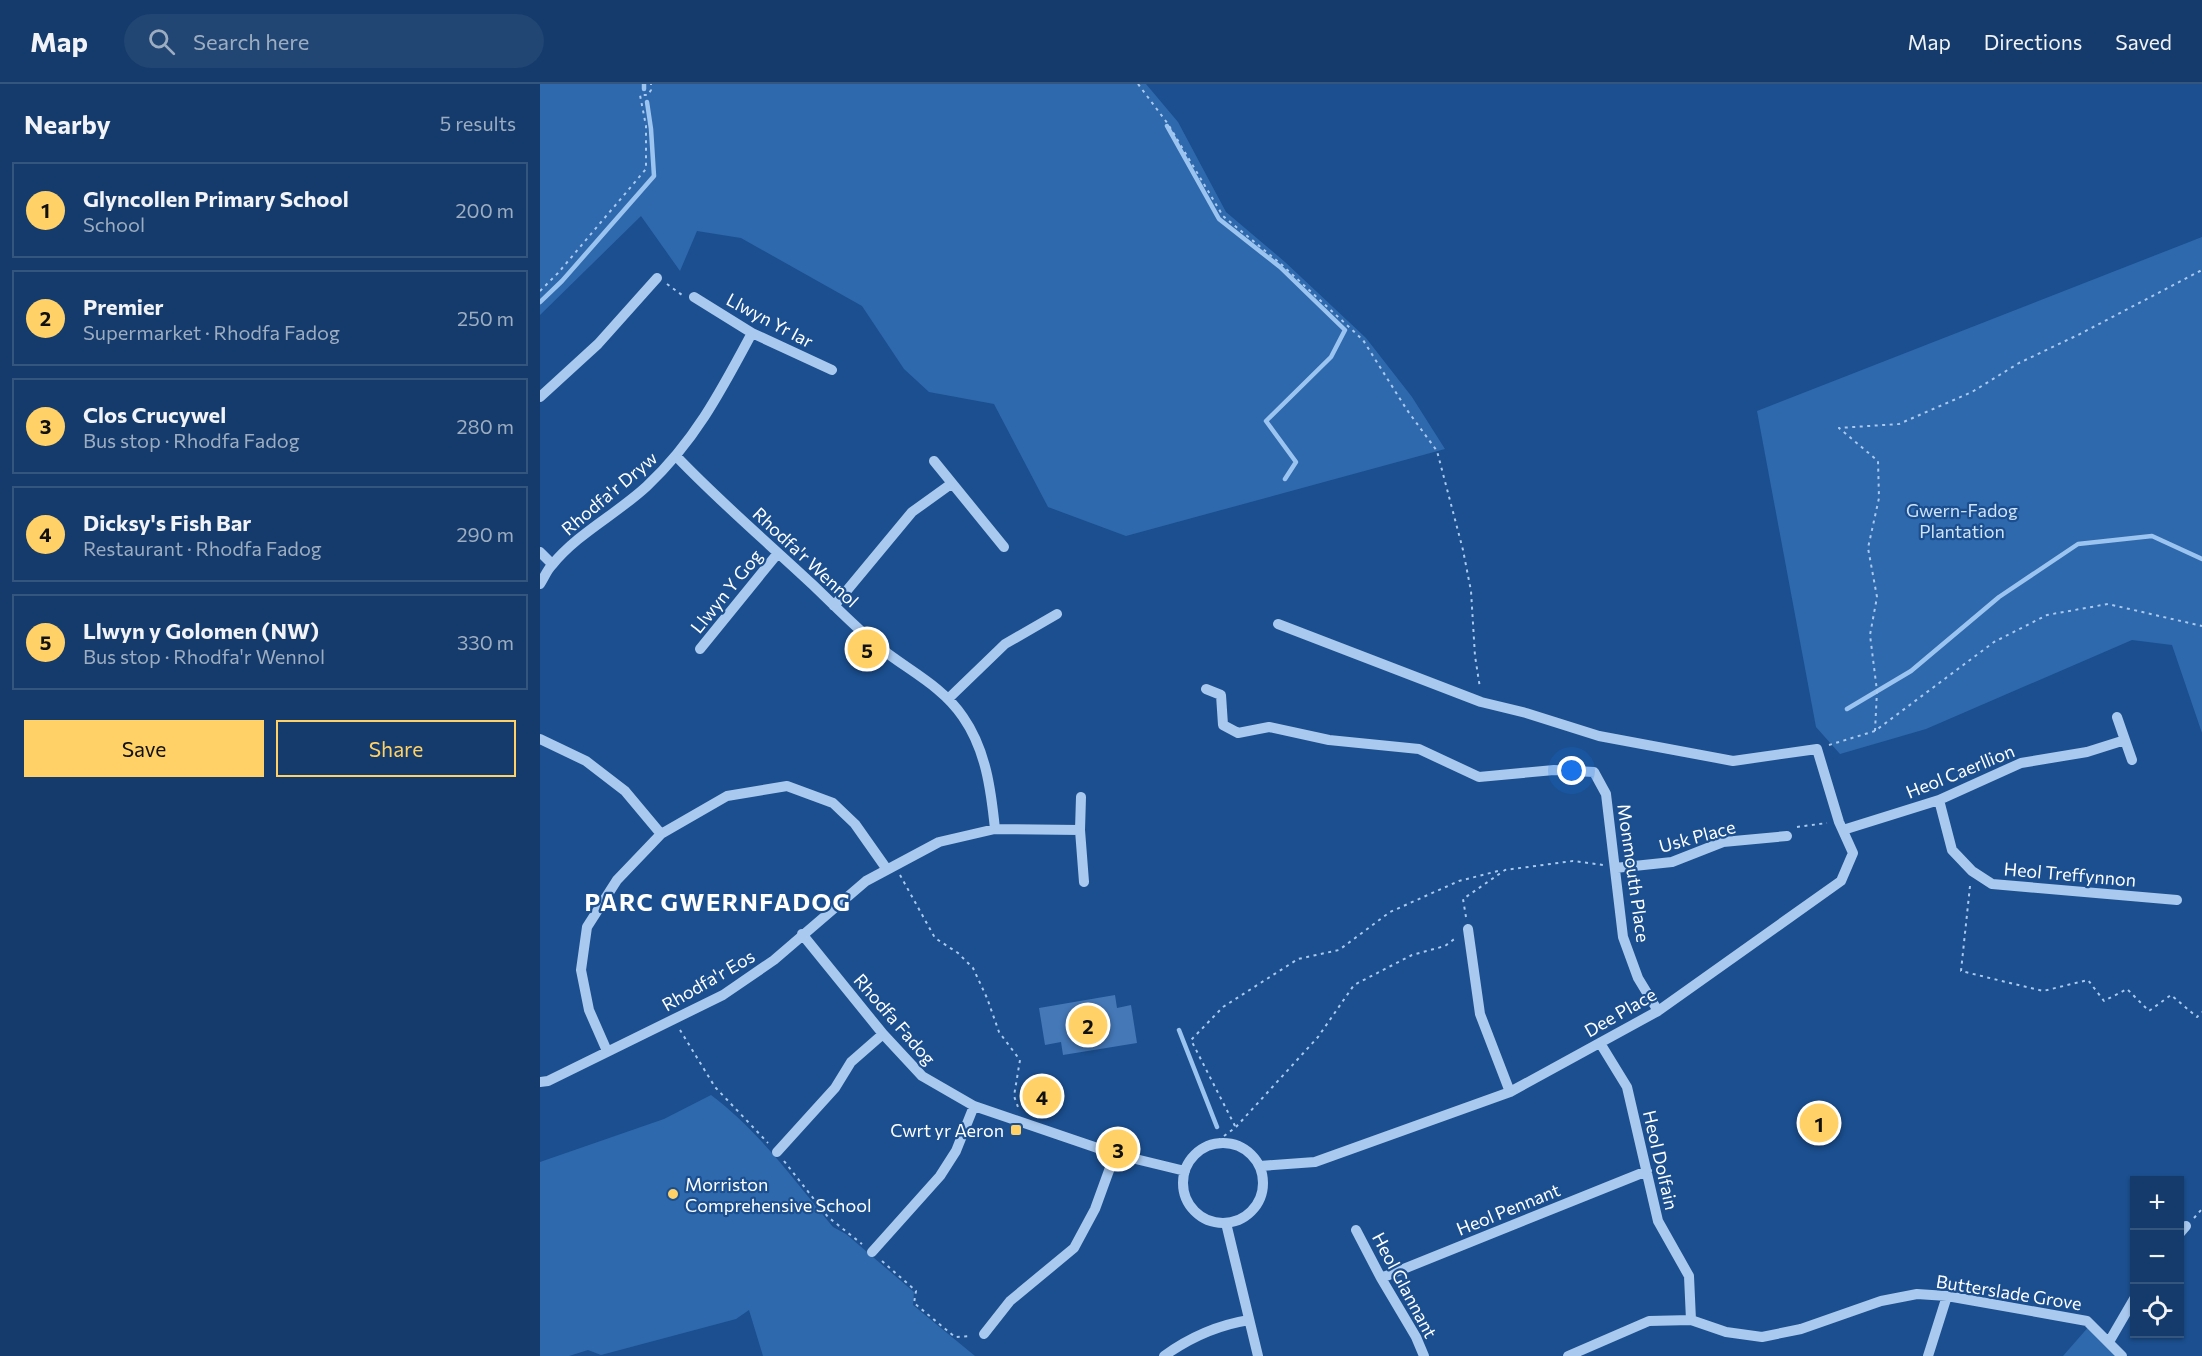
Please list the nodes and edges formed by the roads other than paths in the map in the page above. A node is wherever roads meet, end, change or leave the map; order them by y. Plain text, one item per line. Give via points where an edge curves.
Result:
1 (657, 278) road end
2 (694, 297) road end
3 (753, 333) junction
4 (832, 370) dead end
5 (540, 397) edge
6 (677, 457) junction
7 (934, 461) dead end
8 (951, 484) junction
9 (1004, 547) dead end
10 (540, 552) edge
11 (778, 553) junction
12 (552, 564) junction
13 (540, 584) edge
14 (834, 606) junction
15 (1057, 614) dead end
16 (1278, 624) dead end
17 (700, 649) dead end
18 (1206, 689) dead end
19 (948, 699) junction
20 (2117, 717) dead end
21 (540, 739) edge
22 (2125, 740) junction
23 (2132, 760) dead end
24 (1081, 797) dead end
25 (1940, 800) junction
26 (1841, 826) junction
27 (995, 829) junction
28 (1080, 831) junction
29 (661, 834) junction
30 (1787, 836) road end
31 (891, 866) junction
32 (1615, 868) junction
33 (1084, 882) dead end
34 (2177, 900) dead end
35 (1468, 929) road end
36 (802, 934) junction
37 (1658, 1011) junction
38 (883, 1035) junction
39 (1600, 1043) junction
40 (607, 1051) junction
41 (540, 1082) edge
42 (1510, 1092) junction
43 (974, 1106) junction
44 (777, 1152) road end
45 (1115, 1154) junction
46 (1260, 1166) junction
47 (1185, 1171) junction
48 (1647, 1171) junction
49 (1226, 1223) junction
50 (1356, 1230) dead end
51 (872, 1252) road end
52 (1381, 1278) junction
53 (1947, 1296) junction
54 (2130, 1306) edge
55 (1249, 1320) junction
56 (1691, 1320) junction
57 (984, 1334) road end
58 (2109, 1342) junction
59 (1164, 1356) edge
60 (1258, 1356) edge
61 (1424, 1356) edge
62 (1568, 1356) edge
63 (1928, 1356) edge
64 (2122, 1356) edge

1 - 5 street via 598,344
2 - 3 street, Llwyn Yr Iar
3 - 4 street, Llwyn Yr Iar
3 - 6 street, Rhodfa'r Dryw via 714,405
6 - 11 street, Rhodfa'r Wennol
6 - 12 street, Rhodfa'r Dryw
7 - 8 street
8 - 9 street
8 - 14 street via 912,512
10 - 12 street
11 - 14 street, Rhodfa'r Wennol
11 - 17 street, Llwyn Y Gog
12 - 13 street, Rhodfa'r Dryw
14 - 19 street, Rhodfa'r Wennol via 883,650
15 - 19 street via 1005,644
16 - 26 street, Dee Place via 1481,702 1599,736 1733,761 1818,749
18 - 32 street, Monmouth Place via 1221,695 1223,725 1239,733 1269,727 1329,740 1419,749 1479,777 1554,770 1594,771 1606,794
19 - 27 street, Rhodfa'r Wennol via 963,716 979,747 991,784
20 - 22 street
21 - 29 street via 594,766 625,791
22 - 23 street
22 - 25 street, Heol Caerllion via 2087,752 2021,763
24 - 28 street
25 - 26 street, Heol Caerllion
25 - 34 street, Heol Treffynnon via 1952,850 1972,871 1992,884
26 - 37 street, Dee Place via 1853,853 1841,881
27 - 28 street, Rhodfa'r Eos
27 - 31 street, Rhodfa'r Eos via 939,842
28 - 33 street
29 - 31 street via 727,796 788,786 834,803
29 - 40 street via 617,880 587,927 581,970 589,1011
30 - 32 street, Usk Place via 1723,842 1672,862
31 - 36 street, Rhodfa'r Eos via 866,881
32 - 37 street, Monmouth Place via 1623,937 1638,978
35 - 42 street via 1480,1014
36 - 38 street, Rhodfa Fadog
36 - 40 street, Rhodfa'r Eos via 774,960 723,995
37 - 39 street, Dee Place
38 - 43 street, Rhodfa Fadog via 922,1076
38 - 44 street via 851,1062 836,1088
39 - 42 street, Dee Place
39 - 48 street, Heol Dolfain via 1627,1087
40 - 41 street, Rhodfa'r Eos
42 - 46 street, Dee Place via 1315,1162
43 - 45 street, Rhodfa Fadog
43 - 51 street via 956,1151 940,1176
45 - 47 street, Rhodfa Fadog
45 - 57 street via 1095,1209 1074,1248 1010,1301
46 - 47 street via 1244,1149 1226,1144 1203,1149
46 - 49 street via 1261,1198 1254,1210 1243,1219
47 - 49 street via 1184,1191 1189,1204 1200,1216
48 - 52 street, Heol Pennant
48 - 56 street, Heol Dolfain via 1658,1221 1689,1276
49 - 55 street
50 - 52 street, Heol Glannant
52 - 61 street, Heol Glannant
53 - 56 street, Butterslade Grove via 1917,1294 1881,1301 1801,1329 1761,1337 1726,1332
53 - 58 street, Butterslade Grove via 2088,1321
53 - 63 street
54 - 58 street
55 - 59 street via 1182,1343
55 - 60 street
56 - 62 street, Butterslade Grove via 1649,1321
58 - 64 street, Butterslade Grove

